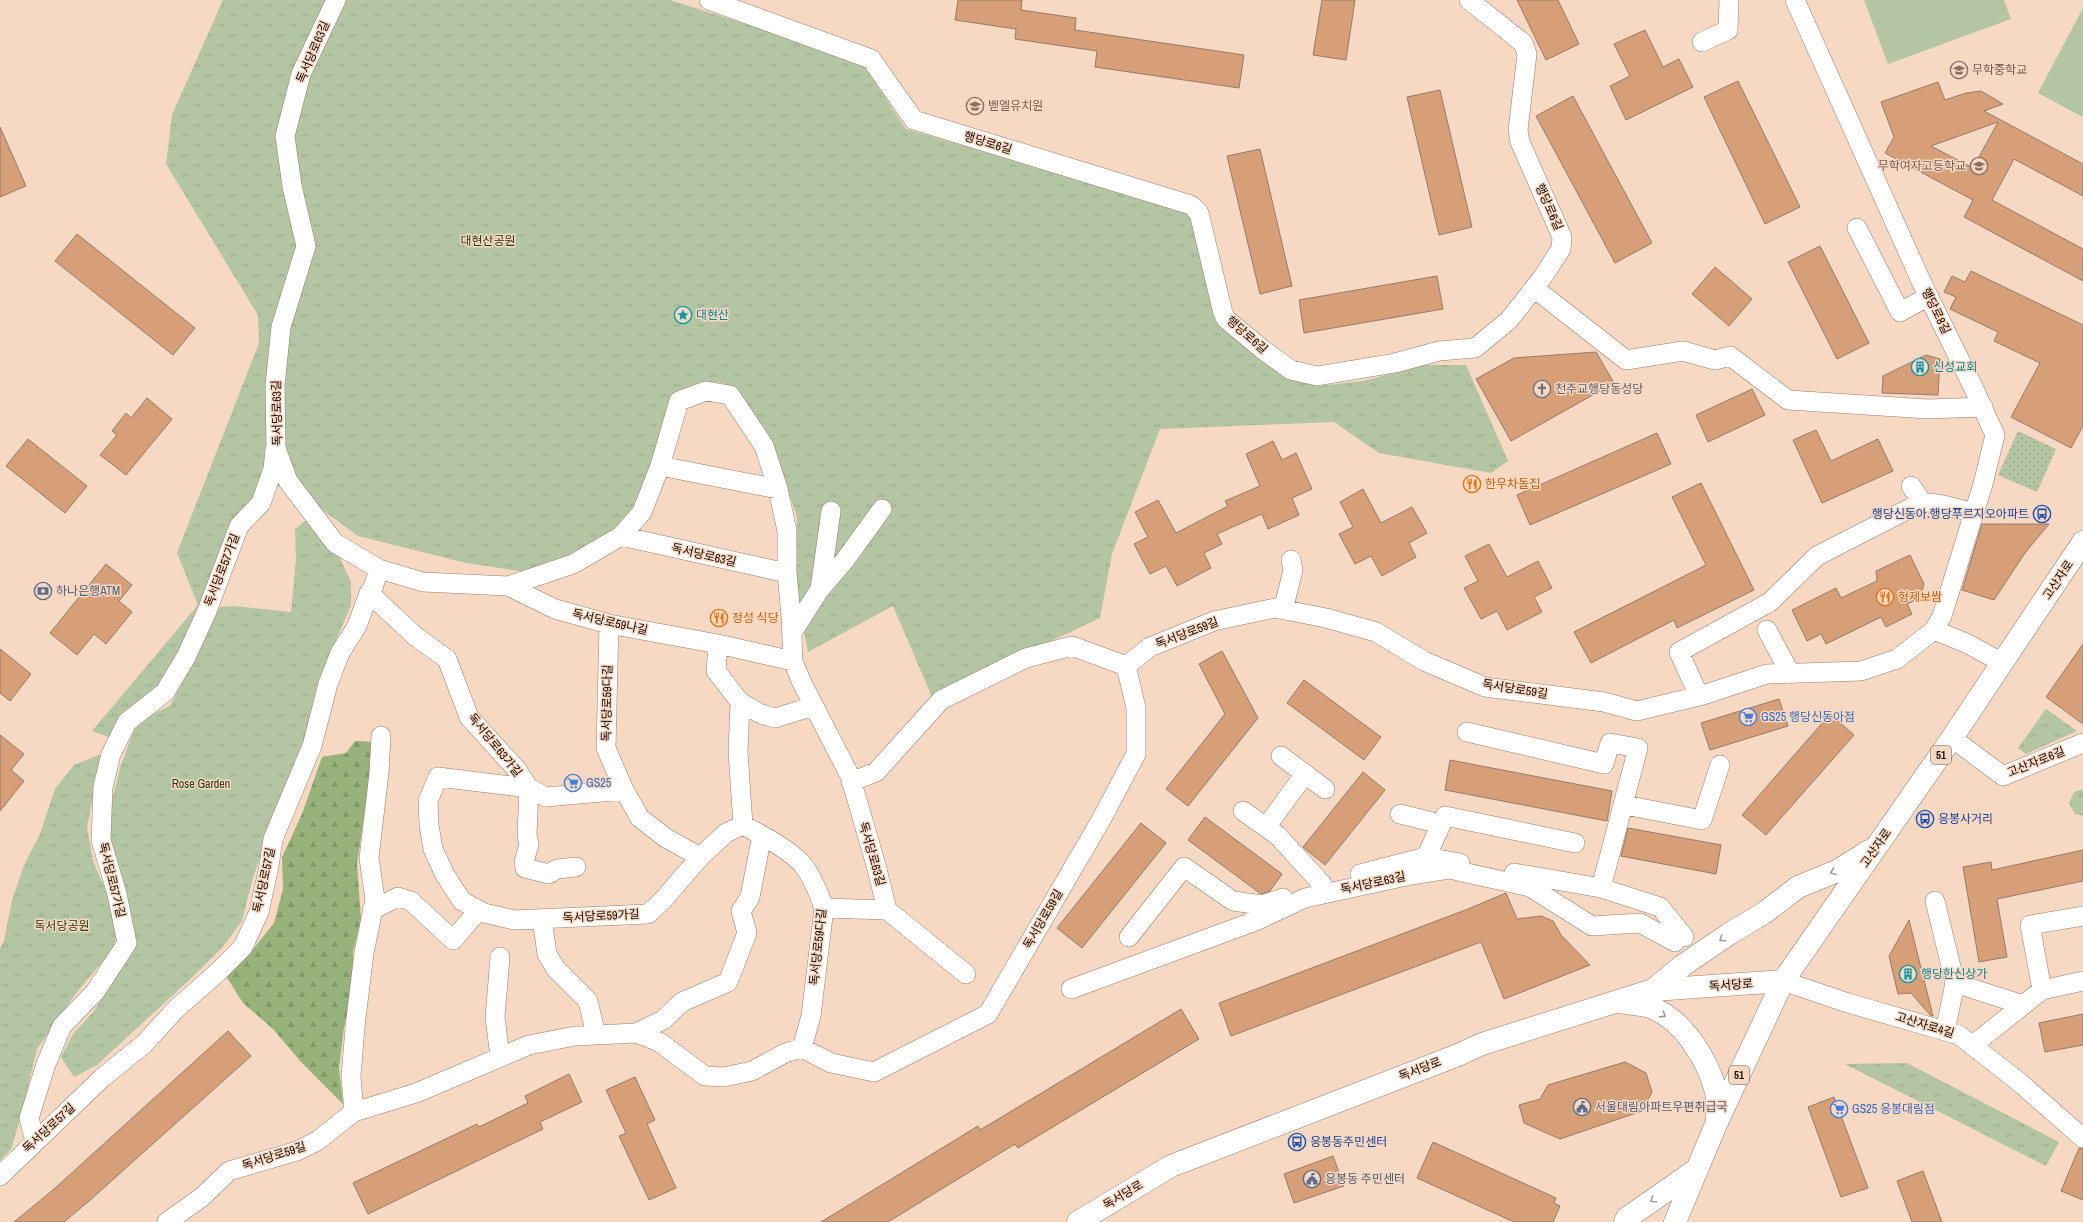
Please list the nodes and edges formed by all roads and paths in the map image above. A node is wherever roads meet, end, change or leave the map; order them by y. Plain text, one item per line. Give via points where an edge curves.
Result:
1 (336, 0) edge
2 (709, 0) edge
3 (1470, 0) edge
4 (1729, 0) edge
5 (1794, 0) edge
6 (1702, 42) dead end
7 (1857, 228) dead end
8 (1534, 288) junction
9 (1929, 296) junction
10 (1983, 407) junction
11 (276, 448) junction
12 (660, 466) junction
13 (1911, 486) dead end
14 (778, 489) junction
15 (1922, 502) junction
16 (882, 509) dead end
17 (831, 511) dead end
18 (1974, 513) junction
19 (620, 536) junction
20 (2083, 542) edge
21 (1291, 560) dead end
22 (379, 569) junction
23 (787, 573) junction
24 (508, 586) junction
25 (820, 589) junction
26 (369, 594) junction
27 (1283, 610) junction
28 (609, 624) junction
29 (1766, 630) dead end
30 (1934, 630) junction
31 (792, 633) junction
32 (718, 644) junction
33 (793, 661) junction
34 (2003, 663) junction
35 (1126, 666) junction
36 (1790, 673) junction
37 (1699, 696) junction
38 (740, 702) junction
39 (814, 706) junction
40 (1467, 732) dead end
41 (381, 736) dead end
42 (1952, 738) junction
43 (2083, 743) edge
44 (1281, 756) dead end
45 (1720, 765) dead end
46 (1305, 774) junction
47 (851, 782) junction
48 (529, 788) junction
49 (1325, 789) dead end
50 (624, 790) junction
51 (1625, 805) junction
52 (1243, 811) dead end
53 (1400, 814) dead end
54 (1441, 824) junction
55 (743, 825) junction
56 (1266, 827) junction
57 (762, 835) junction
58 (1575, 843) dead end
59 (1878, 845) junction
60 (700, 857) junction
61 (1426, 857) junction
62 (576, 867) dead end
63 (1322, 884) junction
64 (1601, 888) junction
65 (1935, 901) dead end
66 (824, 908) junction
67 (372, 910) junction
68 (887, 910) junction
69 (478, 911) junction
70 (2083, 916) edge
71 (542, 919) junction
72 (1129, 937) dead end
73 (500, 957) dead end
74 (966, 974) dead end
75 (1783, 981) junction
76 (2083, 982) edge
77 (1955, 983) junction
78 (1070, 989) dead end
79 (1653, 990) junction
80 (2042, 990) junction
81 (1613, 1001) junction
82 (2023, 1005) junction
83 (1945, 1031) junction
84 (636, 1033) junction
85 (596, 1036) junction
86 (1973, 1045) junction
87 (802, 1048) junction
88 (500, 1057) junction
89 (354, 1112) junction
90 (1717, 1122) junction
91 (2083, 1138) edge
92 (35, 1141) junction
93 (1696, 1170) junction
94 (0, 1176) edge
95 (166, 1222) edge
96 (1078, 1222) edge
97 (1625, 1222) edge
98 (1663, 1222) edge
99 (1675, 1222) edge
100 (1690, 1222) edge

1 - 11 street, 독서당로63길 via 301,74 285,136 292,186 306,246 281,327 275,385
2 - 8 street, 행당로6길 via 871,59 914,120 1191,205 1199,213 1226,319 1262,350 1291,370 1317,376 1381,366 1439,351 1475,348 1509,320
3 - 8 street, 행당로6길 via 1523,43 1527,54 1518,130 1520,142 1562,237 1561,249
4 - 6 street via 1728,30
5 - 9 street, 행당로8길
7 - 9 street via 1900,312
8 - 10 street via 1626,360 1683,351 1715,360 1730,356 1788,400 1928,409
9 - 10 street, 행당로8길
10 - 18 street, 행당로8길 via 1995,434
11 - 22 street, 독서당로63길 via 288,481 335,543
11 - 92 street, 독서당로57가길 via 273,469 261,504 239,526 186,657 164,692 127,722 111,754 103,787 101,840 117,894 127,943 95,992 62,1026 46,1064 29,1118
12 - 14 street
12 - 14 street, 독서당로63길 via 679,401 706,391 730,395 764,446
12 - 19 street, 독서당로63길 via 642,512
13 - 15 street
14 - 23 street, 독서당로63길 via 787,531
15 - 18 street
15 - 37 street via 1817,556 1770,602 1677,646
16 - 25 street
17 - 25 street
18 - 30 street, 행당로8길 via 1942,616
19 - 23 street, 독서당로63길
19 - 24 street, 독서당로63길 via 573,564
20 - 34 main road, 고산자로 / 51
21 - 27 street via 1293,570
22 - 24 street, 독서당로63길 via 423,582
22 - 26 street, 독서당로57길
23 - 31 street, 독서당로63길
24 - 28 street, 독서당로59나길 via 555,609
25 - 31 street
26 - 48 street, 독서당로63가길 via 414,636 447,659 470,717 518,770
26 - 92 street, 독서당로57길 via 328,684 312,746 273,839 259,912 242,946 218,972 176,1008 144,1044 102,1078
27 - 35 street, 독서당로59길 via 1275,608 1214,621 1150,647
27 - 37 street, 독서당로59길 via 1326,618 1376,632 1424,661 1485,686 1604,702 1637,711
28 - 32 street, 독서당로59나길
28 - 50 street, 독서당로59다길 via 606,748
29 - 36 street
30 - 34 street via 1966,643
30 - 36 street, 독서당로59길 via 1897,659 1861,671
31 - 33 street, 독서당로63길
32 - 33 street, 독서당로59나길
32 - 38 street via 716,671
33 - 39 street, 독서당로63길
34 - 42 main road, 고산자로 / 51
35 - 47 street via 1072,646 1026,658 940,700 876,772
35 - 87 street, 독서당로59길 via 1136,708 1136,754 1101,820 988,1014 874,1072 831,1062
36 - 37 street, 독서당로59길 via 1767,674
38 - 39 street via 761,714 775,718
38 - 55 street via 738,752
39 - 47 street, 독서당로63길
40 - 51 street via 1604,764 1610,743 1638,748
41 - 67 street via 369,858 375,899
42 - 43 street, 고산자로6길 via 2004,776
42 - 59 main road, 고산자로 / 51
44 - 46 street
45 - 51 street via 1702,820
46 - 49 street
46 - 56 street
47 - 68 street, 독서당로63길
48 - 50 street, 독서당로63가길 via 546,797
48 - 62 street via 529,844 525,868 549,874 557,869
48 - 69 street, 독서당로59가길 via 438,777 428,801 433,849 462,901
50 - 60 street, 독서당로59다길 via 640,818 666,838
51 - 64 street
52 - 56 street
53 - 54 street
54 - 58 street via 1445,816
54 - 61 street
55 - 57 street, 독서당로59다길
55 - 60 street via 726,833
56 - 63 street
57 - 66 street, 독서당로59다길 via 802,864
57 - 84 street via 750,897 741,912 747,933 728,982 682,1002 663,1020
59 - 75 main road, 고산자로 / 51
59 -> 79 main road via 1852,863 1798,887 1764,913 1682,966
60 - 71 street, 독서당로59가길 via 648,914
61 - 63 street
61 - 64 street
63 - 72 street via 1262,905 1233,901 1184,867
64 - 78 street, 독서당로63길 via 1660,907 1680,940 1640,923 1592,926 1530,887 1449,870 1411,875 1305,898 1258,920
65 - 77 street
66 - 68 street
66 - 87 street, 독서당로59다길 via 811,1016
67 - 69 street via 398,896 411,901 453,940
67 - 89 street via 355,1027 351,1077
68 - 74 street
69 - 71 street, 독서당로59가길 via 514,920
70 - 80 street via 2030,925
71 - 85 street via 547,954 556,969 588,1001
73 - 88 street via 495,1017
75 - 79 main road, 독서당로
75 - 83 street, 고산자로4길
75 - 90 main road, 고산자로 / 51
76 - 80 street
77 - 82 street
77 - 83 street
79 - 81 main road, 독서당로
80 - 82 street
81 -> 90 main road via 1650,1007 1674,1023 1690,1039 1713,1082
81 - 96 main road, 독서당로 via 1482,1044 1171,1166
82 - 86 street
83 - 86 street, 고산자로4길 via 1959,1035
84 - 85 street, 독서당로59길
84 - 87 street, 독서당로59길 via 659,1042 705,1076 724,1077 752,1071 785,1053
85 - 88 street, 독서당로59길 via 574,1036 530,1045
86 - 91 street, 고산자로4길
88 - 89 street, 독서당로59길 via 416,1093
89 - 95 street, 독서당로59길 via 317,1141 297,1151 229,1170 202,1197
90 - 93 main road, 고산자로 / 51
92 - 94 street, 독서당로57길
93 -> 97 main road via 1627,1218
93 - 98 main road, 고산자로 / 51
93 - 99 main road, 고산자로 / 51
93 - 100 main road

